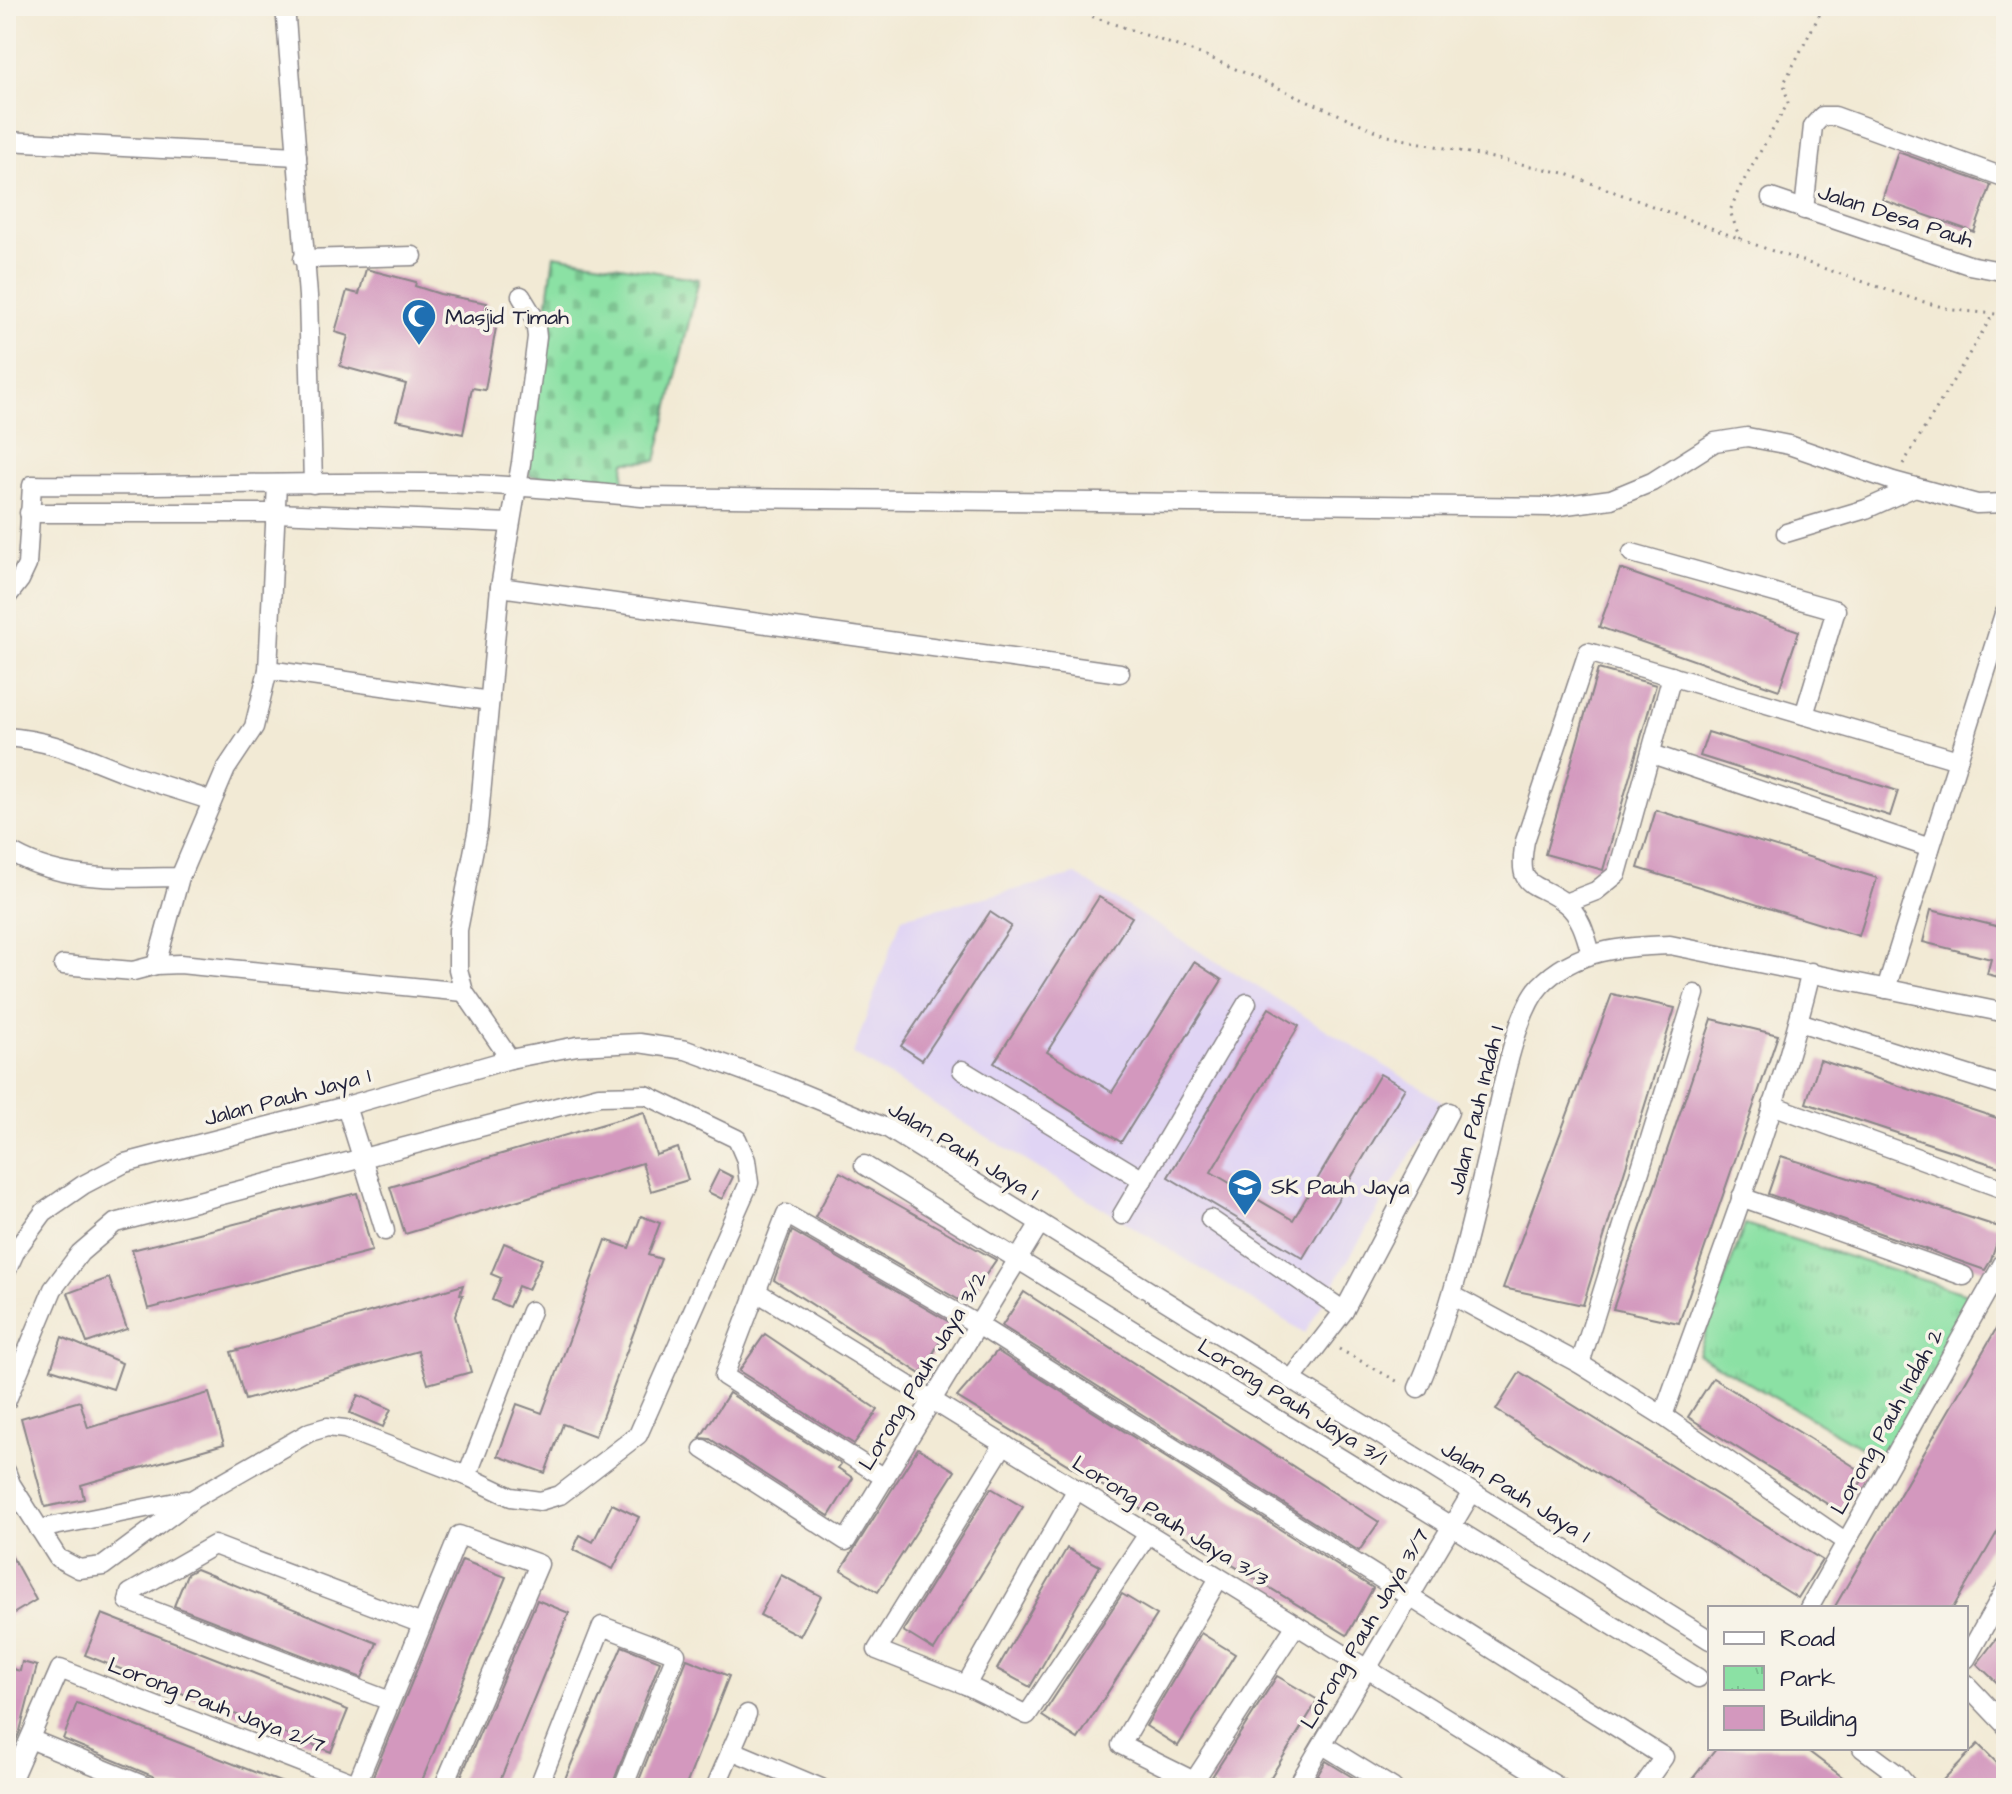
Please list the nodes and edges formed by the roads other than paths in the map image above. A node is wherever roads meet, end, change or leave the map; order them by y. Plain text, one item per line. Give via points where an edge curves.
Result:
1 (285, 6) edge
2 (6, 141) edge
3 (297, 156) junction
4 (2006, 178) edge
5 (1771, 198) dead end
6 (1804, 210) junction
7 (413, 256) dead end
8 (303, 259) junction
9 (2006, 272) edge
10 (521, 296) dead end
11 (277, 484) junction
12 (313, 484) junction
13 (515, 487) junction
14 (1915, 487) junction
15 (2006, 503) edge
16 (29, 513) junction
17 (277, 513) junction
18 (510, 523) junction
19 (1786, 533) dead end
20 (1632, 553) dead end
21 (500, 587) junction
22 (6, 598) edge
23 (2004, 614) dead end
24 (268, 670) junction
25 (1120, 673) dead end
26 (1672, 676) junction
27 (490, 701) junction
28 (1804, 715) junction
29 (6, 737) edge
30 (1652, 754) junction
31 (1958, 760) junction
32 (212, 801) junction
33 (1930, 848) junction
34 (6, 849) edge
35 (180, 877) junction
36 (1565, 903) junction
37 (1591, 954) junction
38 (63, 965) dead end
39 (156, 965) junction
40 (1811, 972) junction
41 (1886, 989) junction
42 (464, 992) junction
43 (1695, 994) dead end
44 (1247, 1003) dead end
45 (2006, 1013) edge
46 (1799, 1022) junction
47 (510, 1059) junction
48 (962, 1070) dead end
49 (2006, 1087) edge
50 (1772, 1105) junction
51 (346, 1106) junction
52 (1449, 1112) dead end
53 (362, 1160) junction
54 (864, 1165) dead end
55 (1143, 1180) junction
56 (2006, 1190) edge
57 (1741, 1197) junction
58 (1122, 1215) dead end
59 (1210, 1219) dead end
60 (1040, 1223) junction
61 (385, 1231) dead end
62 (2006, 1258) edge
63 (1018, 1259) junction
64 (6, 1272) edge
65 (1964, 1276) dead end
66 (757, 1292) junction
67 (1452, 1295) junction
68 (531, 1311) dead end
69 (1344, 1311) junction
70 (978, 1325) junction
71 (1580, 1364) junction
72 (1291, 1380) junction
73 (1418, 1388) road end
74 (932, 1400) junction
75 (6, 1402) edge
76 (1663, 1416) junction
77 (1004, 1444) junction
78 (703, 1449) dead end
79 (6, 1471) edge
80 (467, 1476) junction
81 (885, 1478) junction
82 (1077, 1489) junction
83 (1472, 1492) junction
84 (193, 1499) junction
85 (1451, 1527) junction
86 (39, 1529) junction
87 (1148, 1534) junction
88 (1846, 1542) junction
89 (1219, 1578) junction
90 (2006, 1588) edge
91 (1411, 1596) junction
92 (1810, 1606) edge
93 (422, 1624) junction
94 (1296, 1625) junction
95 (1708, 1639) edge
96 (1968, 1655) edge
97 (1367, 1669) junction
98 (1698, 1678) dead end
99 (966, 1685) junction
100 (1968, 1686) edge
101 (390, 1701) junction
102 (747, 1714) dead end
103 (2006, 1726) edge
104 (30, 1739) junction
105 (1323, 1745) junction
106 (731, 1750) junction
107 (1864, 1750) edge
108 (1903, 1781) edge
109 (356, 1786) edge
110 (8, 1788) edge
111 (150, 1788) edge
112 (443, 1788) edge
113 (538, 1788) edge
114 (623, 1788) edge
115 (715, 1788) edge
116 (821, 1788) edge
117 (1296, 1788) edge
118 (1393, 1788) edge
119 (1560, 1788) edge
120 (1642, 1788) edge
121 (1880, 1788) edge

1 - 3 street
2 - 3 street
3 - 8 street
4 - 6 street via 1835,116 1822,116 1813,126
5 - 6 street, Jalan Desa Pauh
6 - 9 street, Jalan Desa Pauh via 1969,265
7 - 8 street
8 - 12 street
10 - 13 street via 535,319 537,337
11 - 12 street
11 - 16 street via 32,485
11 - 17 street
12 - 13 street
13 - 14 street via 642,497 1551,507 1611,499 1652,482 1715,442 1747,437 1789,445
13 - 18 street
14 - 15 street via 1977,504
14 - 19 street via 1866,509
16 - 17 street
16 - 22 street via 27,565
17 - 18 street
17 - 24 street
18 - 21 street
20 - 28 street via 1836,610
21 - 25 street
21 - 27 street
23 - 31 street
24 - 27 street
24 - 32 street via 254,727
26 - 28 street
26 - 30 street
26 - 36 street via 1588,652 1521,864 1533,886
27 - 42 street via 478,828 458,930
28 - 31 street
29 - 32 street via 70,749
30 - 33 street
30 - 36 street via 1617,874 1596,891
31 - 33 street
32 - 35 street
33 - 41 street
34 - 35 street via 57,873
35 - 39 street
36 - 37 street via 1584,929
37 - 40 street, Jalan Pauh Indah 1 via 1616,947 1670,945
37 - 67 street, Jalan Pauh Indah 1 via 1576,958 1539,987 1517,1031
38 - 39 street via 133,971
39 - 42 street
40 - 41 street, Jalan Pauh Indah 1
40 - 46 street
41 - 45 street, Jalan Pauh Indah 1
42 - 47 street
43 - 71 street
44 - 55 street
46 - 49 street
46 - 50 street
47 - 51 street, Jalan Pauh Jaya 1
47 - 60 street, Jalan Pauh Jaya 1 via 577,1046 639,1043 686,1050 889,1129
48 - 55 street
50 - 56 street
50 - 57 street
51 - 53 street
51 - 64 street, Jalan Pauh Jaya 1 via 125,1163 44,1212
52 - 69 street
53 - 61 street
53 - 75 street via 115,1223 80,1253 53,1289
53 - 80 street via 599,1096 646,1095 737,1139 746,1160 749,1183 638,1435 560,1495 540,1501 511,1497
54 - 63 street, Lorong Pauh Jaya 3/1
55 - 58 street
57 - 65 street
57 - 76 street
59 - 69 street
60 - 63 street, Lorong Pauh Jaya 3/2
60 - 72 street, Jalan Pauh Jaya 1
62 - 88 street, Lorong Pauh Indah 2
63 - 70 street, Lorong Pauh Jaya 3/2
63 - 85 street, Lorong Pauh Jaya 3/1
66 - 70 street via 786,1214
66 - 74 street, Lorong Pauh Jaya 3/3
66 - 81 street via 724,1376
67 - 71 street
67 - 73 street, Jalan Pauh Indah 1
68 - 80 street
69 - 72 street
70 - 74 street, Lorong Pauh Jaya 3/2
70 - 91 street
71 - 76 street
72 - 83 street, Jalan Pauh Jaya 1
74 - 77 street, Lorong Pauh Jaya 3/3
74 - 81 street, Lorong Pauh Jaya 3/2
76 - 88 street
77 - 82 street, Lorong Pauh Jaya 3/3
77 - 99 street via 877,1650
78 - 81 street, Lorong Pauh Jaya 3/2 via 846,1541
79 - 86 street
80 - 84 street via 345,1429 327,1427
82 - 87 street, Lorong Pauh Jaya 3/3
82 - 99 street
83 - 85 street, Lorong Pauh Jaya 3/7
83 - 95 street, Jalan Pauh Jaya 1
84 - 86 street
84 - 86 street via 103,1566 79,1569 58,1558
85 - 91 street, Lorong Pauh Jaya 3/7
85 - 98 street, Lorong Pauh Jaya 3/1
87 - 89 street, Lorong Pauh Jaya 3/3
87 - 99 street via 1027,1715
88 - 92 street, Lorong Pauh Indah 2
89 - 94 street, Lorong Pauh Jaya 3/3
89 - 94 street via 1121,1745 1194,1781
90 - 96 street
91 - 97 street, Lorong Pauh Jaya 3/7
91 - 120 street via 1664,1757
93 - 101 street
93 - 101 street via 214,1545 130,1593 128,1601
93 - 112 street via 459,1535 539,1564
94 - 97 street, Lorong Pauh Jaya 3/3
97 - 105 street, Lorong Pauh Jaya 3/7
97 - 119 street, Lorong Pauh Jaya 3/3
100 - 103 street
101 - 109 street
102 - 106 street
104 - 109 street, Lorong Pauh Jaya 2/7 via 60,1669
104 - 110 street
104 - 111 street
105 - 117 street, Lorong Pauh Jaya 3/7
105 - 118 street
106 - 115 street
106 - 116 street
107 - 108 street
108 - 121 street
113 - 114 street via 602,1626 676,1654

